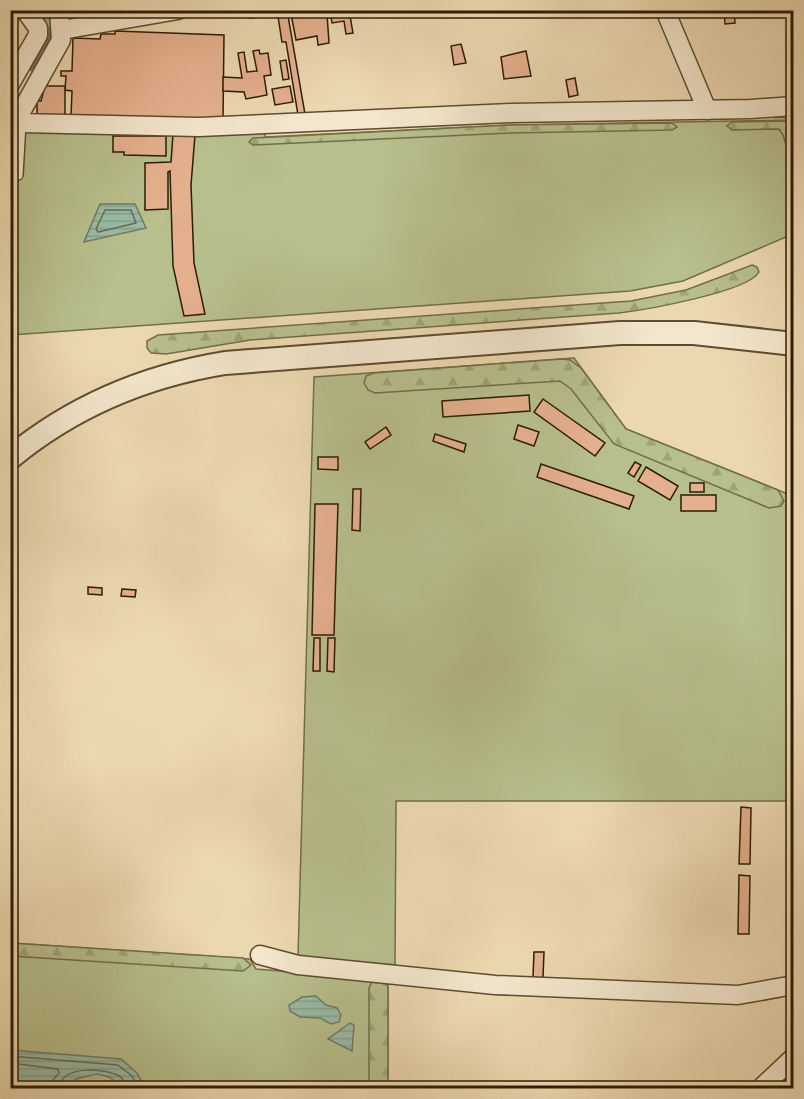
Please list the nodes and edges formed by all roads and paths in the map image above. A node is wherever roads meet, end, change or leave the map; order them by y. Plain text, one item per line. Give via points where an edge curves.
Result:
1 (26, 10) edge
2 (178, 10) edge
3 (665, 10) edge
4 (61, 22) edge
5 (13, 81) edge
6 (34, 88) junction
7 (794, 106) edge
8 (707, 110) junction
9 (21, 123) junction
10 (10, 175) edge
11 (794, 344) edge
12 (10, 458) edge
13 (260, 954) dead end
14 (794, 985) edge
15 (794, 1057) edge
16 (761, 1089) edge

1 - 5 street via 38,28 38,35
2 - 4 street
3 - 8 street
4 - 6 street via 57,48
5 - 6 street
6 - 9 street via 21,112
7 - 8 street
8 - 9 street via 511,112 199,127
9 - 10 lane via 18,175
11 - 12 street via 694,333 620,333 225,363 171,374 111,395 55,425
13 - 14 street via 298,964 495,985 738,995
15 - 16 street

